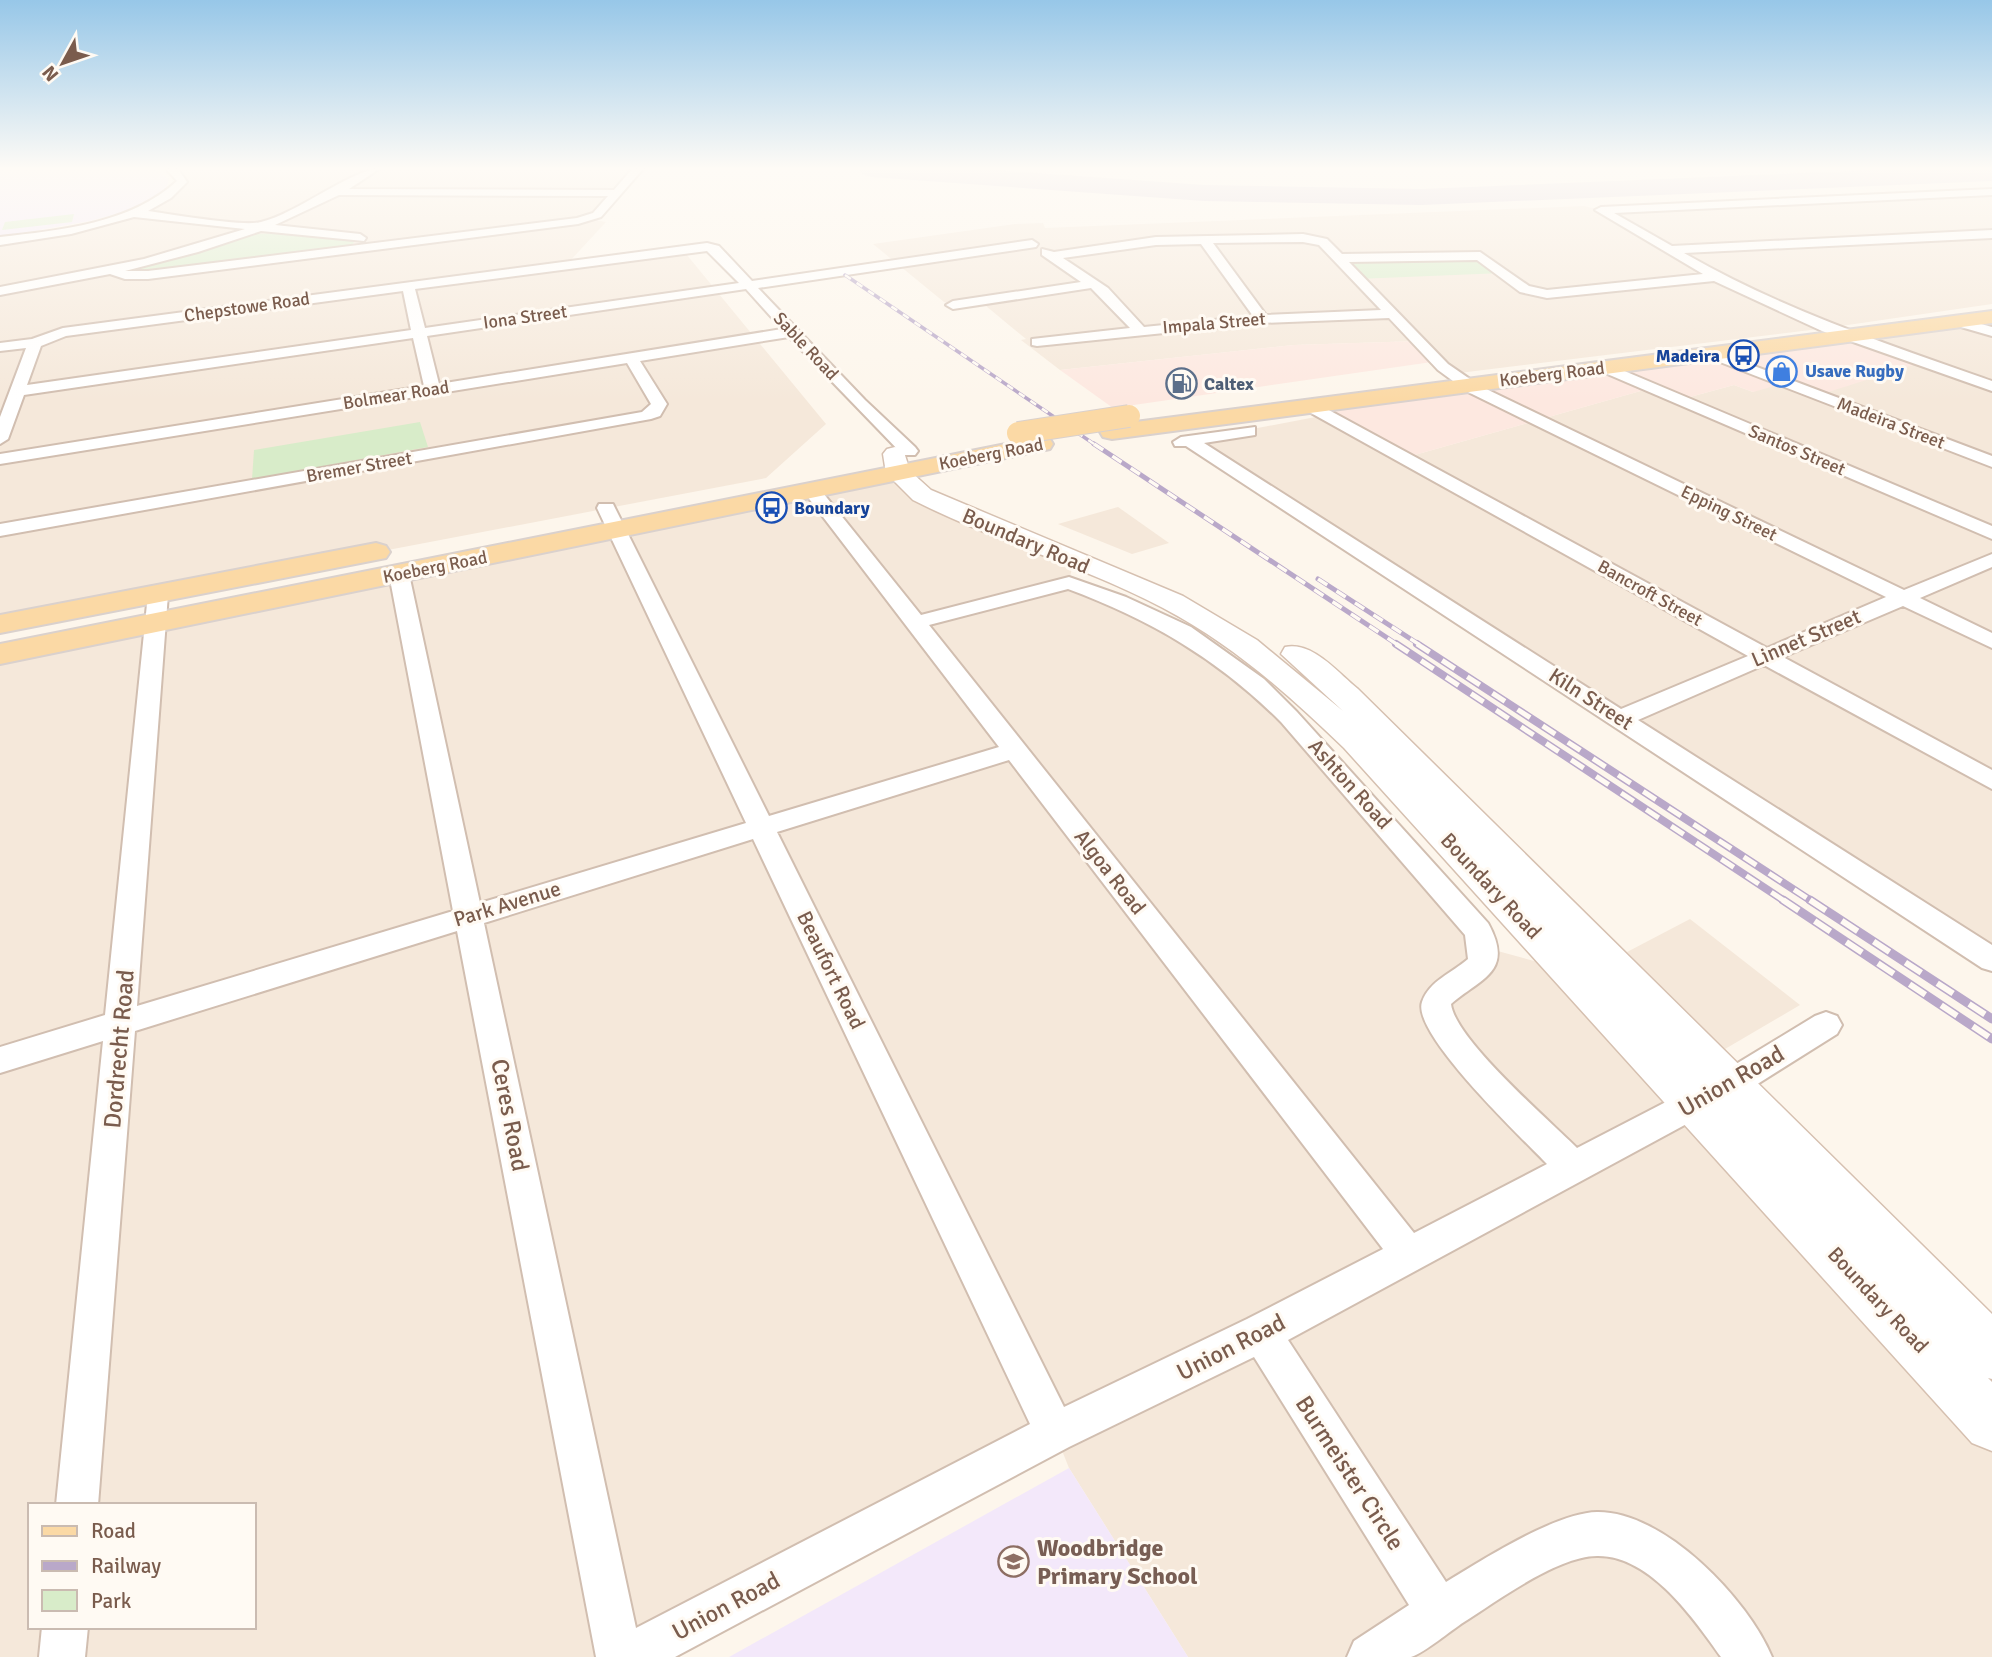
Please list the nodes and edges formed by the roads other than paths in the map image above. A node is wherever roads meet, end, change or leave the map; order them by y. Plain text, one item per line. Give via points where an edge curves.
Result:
1 (194, 246) edge
2 (376, 246) edge
3 (1016, 246) edge
4 (1036, 246) edge
5 (1114, 246) edge
6 (1209, 246) edge
7 (1328, 246) edge
8 (1662, 246) edge
9 (1742, 246) edge
10 (712, 248) joint
11 (1668, 250) junction
12 (307, 255) junction
13 (1052, 256) junction
14 (1339, 258) junction
15 (111, 270) junction
16 (1716, 276) junction
17 (1094, 284) junction
18 (749, 285) junction
19 (408, 286) junction
20 (0, 291) edge
21 (309, 299) junction
22 (1992, 304) edge
23 (953, 305) dead end
24 (1392, 314) junction
25 (1992, 317) edge
26 (1262, 319) junction
27 (1959, 321) junction
28 (1827, 328) junction
29 (1138, 329) junction
30 (792, 332) junction
31 (1992, 332) edge
32 (418, 333) junction
33 (1849, 337) junction
34 (1037, 342) dead end
35 (35, 343) junction
36 (0, 347) edge
37 (1712, 354) junction
38 (631, 358) junction
39 (1603, 367) junction
40 (1458, 379) junction
41 (1992, 386) edge
42 (432, 389) junction
43 (19, 391) junction
44 (1308, 405) junction
45 (4, 412) edge
46 (1138, 422) junction
47 (1249, 431) dead end
48 (0, 439) edge
49 (905, 458) junction
50 (0, 459) edge
51 (1992, 462) edge
52 (813, 492) junction
53 (611, 520) junction
54 (0, 530) edge
55 (1992, 533) edge
56 (1992, 560) edge
57 (399, 574) junction
58 (1902, 597) junction
59 (158, 608) junction
60 (917, 622) junction
61 (0, 624) edge
62 (1992, 641) edge
63 (0, 654) edge
64 (1765, 656) junction
65 (1621, 718) junction
66 (1015, 750) junction
67 (1992, 781) edge
68 (763, 829) junction
69 (469, 915) junction
70 (1992, 960) edge
71 (121, 1023) junction
72 (1826, 1025) dead end
73 (0, 1060) edge
74 (1712, 1094) junction
75 (1571, 1166) junction
76 (1408, 1252) junction
77 (1261, 1333) junction
78 (1992, 1352) edge
79 (1992, 1423) edge
80 (1055, 1433) junction
81 (76, 1503) edge
82 (1439, 1612) junction
83 (65, 1629) edge
84 (62, 1657) edge
85 (619, 1657) edge
86 (628, 1657) edge
87 (1370, 1657) edge
88 (1749, 1657) edge

1 - 15 street
2 - 12 street
3 - 18 street, Iona Street
4 - 13 street
5 - 13 street
6 - 26 street
7 - 14 street, Epping Street
8 - 11 street
9 - 11 street
10 - 18 street, Sable Road
10 - 19 street, Chepstowe Road
11 - 16 street
12 - 15 street via 137,276
12 - 21 street
13 - 17 street
14 - 16 street via 1480,256 1533,295
14 - 24 street, Epping Street
15 - 20 street
16 - 28 street
17 - 23 street
17 - 29 street
18 - 30 street, Sable Road
18 - 32 street, Iona Street
19 - 21 street, Chepstowe Road
19 - 32 street
21 - 35 street, Chepstowe Road via 64,332
22 - 28 main road, Koeberg Road
24 - 26 street, Impala Street
24 - 40 street, Epping Street
25 - 27 main road, Koeberg Road
26 - 29 street, Impala Street
27 - 31 street
27 - 33 main road, Koeberg Road
28 - 33 street
28 - 40 main road, Koeberg Road
29 - 34 street, Impala Street
30 - 38 street, Bolmear Road
30 - 49 street, Sable Road
32 - 42 street
32 - 43 street, Iona Street
33 - 37 main road, Koeberg Road
33 - 41 street
35 - 36 street, Chepstowe Road
35 - 43 street
37 - 39 main road, Koeberg Road
37 - 51 street, Madeira Street
38 - 42 street, Bolmear Road
38 - 54 street, Bremer Street via 659,404 645,416
39 - 40 main road, Koeberg Road
39 - 55 street, Santos Street
40 - 44 main road, Koeberg Road
40 - 46 main road, Koeberg Road
40 - 58 street, Epping Street
42 - 50 street, Bolmear Road
43 - 45 street
44 - 46 main road, Koeberg Road
44 - 64 street, Bancroft Street
45 - 48 street
46 - 49 main road, Koeberg Road via 1041,444
46 - 49 main road, Koeberg Road, bridge via 1018,433
47 - 65 street, Kiln Street via 1180,442
49 - 52 main road, Koeberg Road
49 - 53 main road, Koeberg Road
49 - 74 main road, Boundary Road via 951,492 1210,600 1312,667 1348,696
49 - 74 main road, Boundary Road via 914,490 1188,610 1284,674
52 - 53 main road, Koeberg Road
52 - 60 street, Algoa Road
53 - 57 main road, Koeberg Road
53 - 59 main road, Koeberg Road
53 - 68 street, Beaufort Road
56 - 58 street, Linnet Street
57 - 59 main road, Koeberg Road
57 - 69 street, Ceres Road
58 - 62 street, Epping Street
58 - 64 street, Linnet Street
59 - 61 main road, Koeberg Road
59 - 63 main road, Koeberg Road
59 - 71 street, Dordrecht Road
60 - 66 street, Algoa Road
60 - 75 street, Ashton Road via 1069,583 1166,623 1256,684 1341,773 1478,931 1483,964 1439,993 1435,1006 1441,1027
64 - 65 street, Linnet Street
64 - 67 street, Bancroft Street
65 - 70 street, Kiln Street
66 - 68 street, Park Avenue
66 - 76 street, Algoa Road
68 - 69 street, Park Avenue
68 - 80 street, Beaufort Road
69 - 71 street, Park Avenue
69 - 85 street, Ceres Road
71 - 73 street, Park Avenue
71 - 81 street, Dordrecht Road
72 - 74 street, Union Road
74 - 75 street, Union Road
74 - 78 main road, Boundary Road
74 - 79 main road, Boundary Road
75 - 76 street, Union Road
76 - 77 street, Union Road
77 - 80 street, Union Road
77 - 82 street, Burmeister Circle
80 - 86 street, Union Road
82 - 87 street
82 - 88 street via 1558,1544 1596,1533 1629,1540 1664,1562 1712,1604
83 - 84 street

